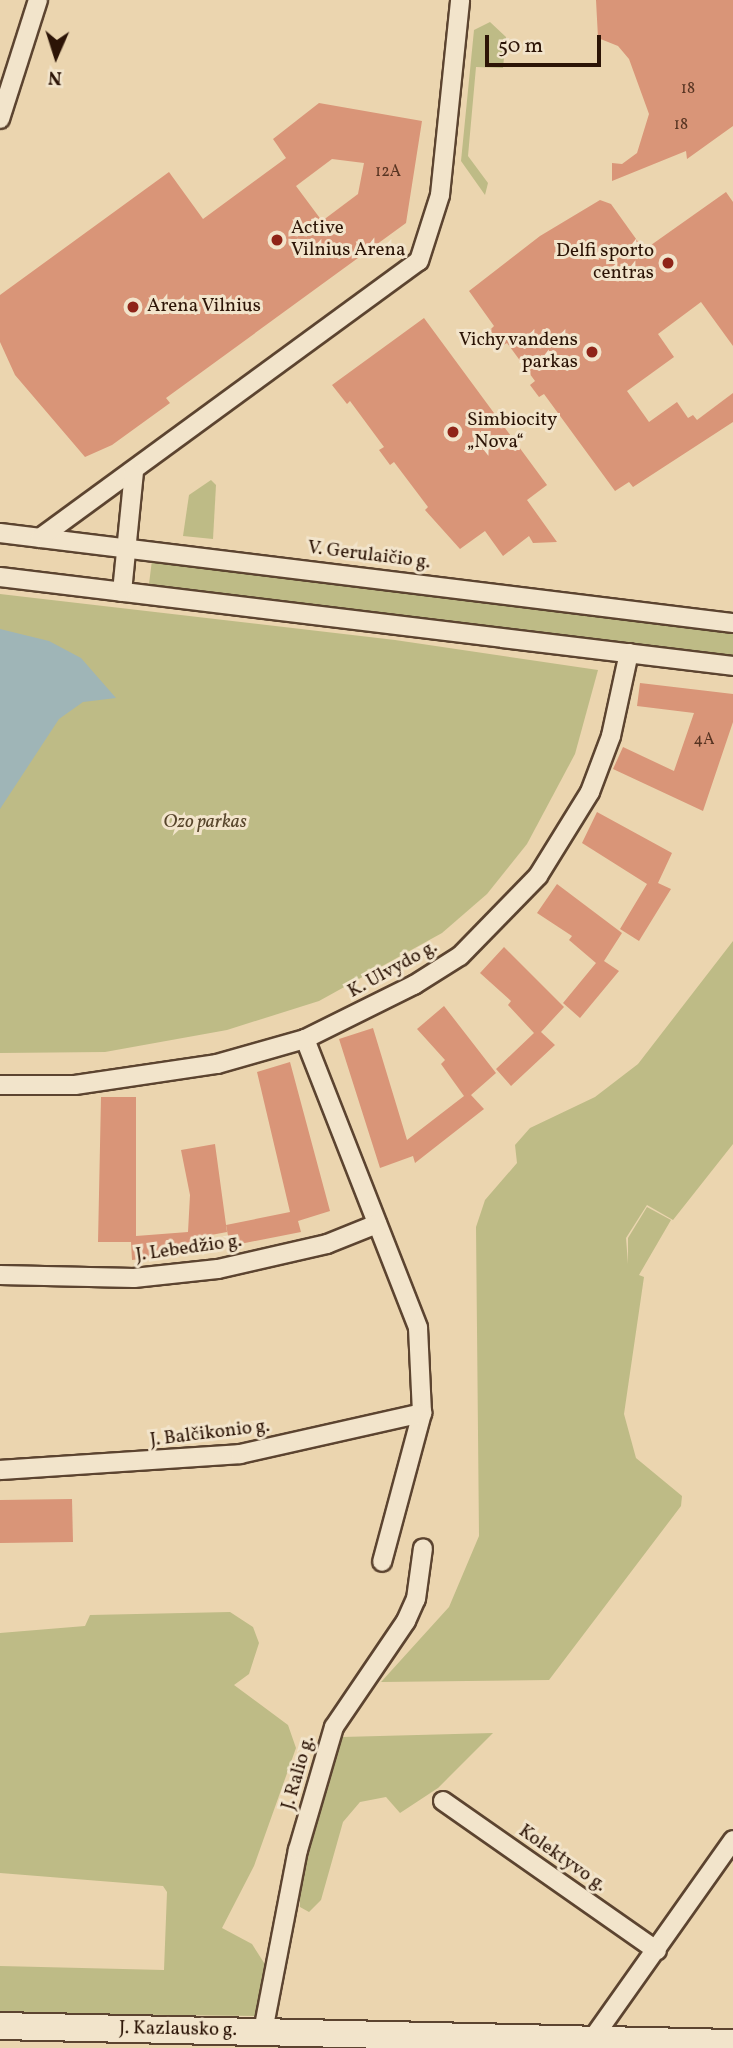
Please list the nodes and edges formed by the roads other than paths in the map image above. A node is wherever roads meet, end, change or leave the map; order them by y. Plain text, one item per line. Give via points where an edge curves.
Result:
1 (38, 0) edge
2 (460, 0) edge
3 (0, 119) edge
4 (134, 472) junction
5 (0, 533) edge
6 (40, 538) junction
7 (127, 548) junction
8 (0, 577) edge
9 (122, 592) junction
10 (733, 623) edge
11 (629, 653) junction
12 (733, 666) edge
13 (305, 1039) junction
14 (0, 1085) edge
15 (377, 1224) junction
16 (0, 1275) edge
17 (422, 1413) junction
18 (0, 1470) edge
19 (423, 1548) dead end
20 (382, 1562) dead end
21 (443, 1801) dead end
22 (733, 1840) edge
23 (657, 1951) junction
24 (0, 2026) edge
25 (267, 2037) edge
26 (733, 2043) edge
27 (589, 2044) edge

1 - 3 street
2 - 4 street via 440,195 419,261
4 - 6 street
4 - 7 street
5 - 6 street, V. Gerulaičio g.
6 - 7 street, V. Gerulaičio g.
7 - 9 street
7 - 10 street, V. Gerulaičio g.
8 - 9 street
9 - 11 street
11 - 12 street
11 - 13 street, K. Ulvydo g. via 599,769 538,876 460,956 414,985
13 - 14 street, K. Ulvydo g. via 141,1078
13 - 15 street
15 - 16 street, J. Lebedžio g. via 327,1244 205,1270 134,1278
15 - 17 street via 418,1328
17 - 18 street, J. Balčikonio g. via 240,1454
17 - 20 street
19 - 25 street, J. Ralio g. via 416,1599 406,1621 334,1727 298,1850
21 - 23 street, Kolektyvo g.
22 - 23 street
23 - 27 street
24 - 25 street, J. Kazlausko g.
25 - 27 street, J. Kazlausko g.
26 - 27 street, J. Kazlausko g.

